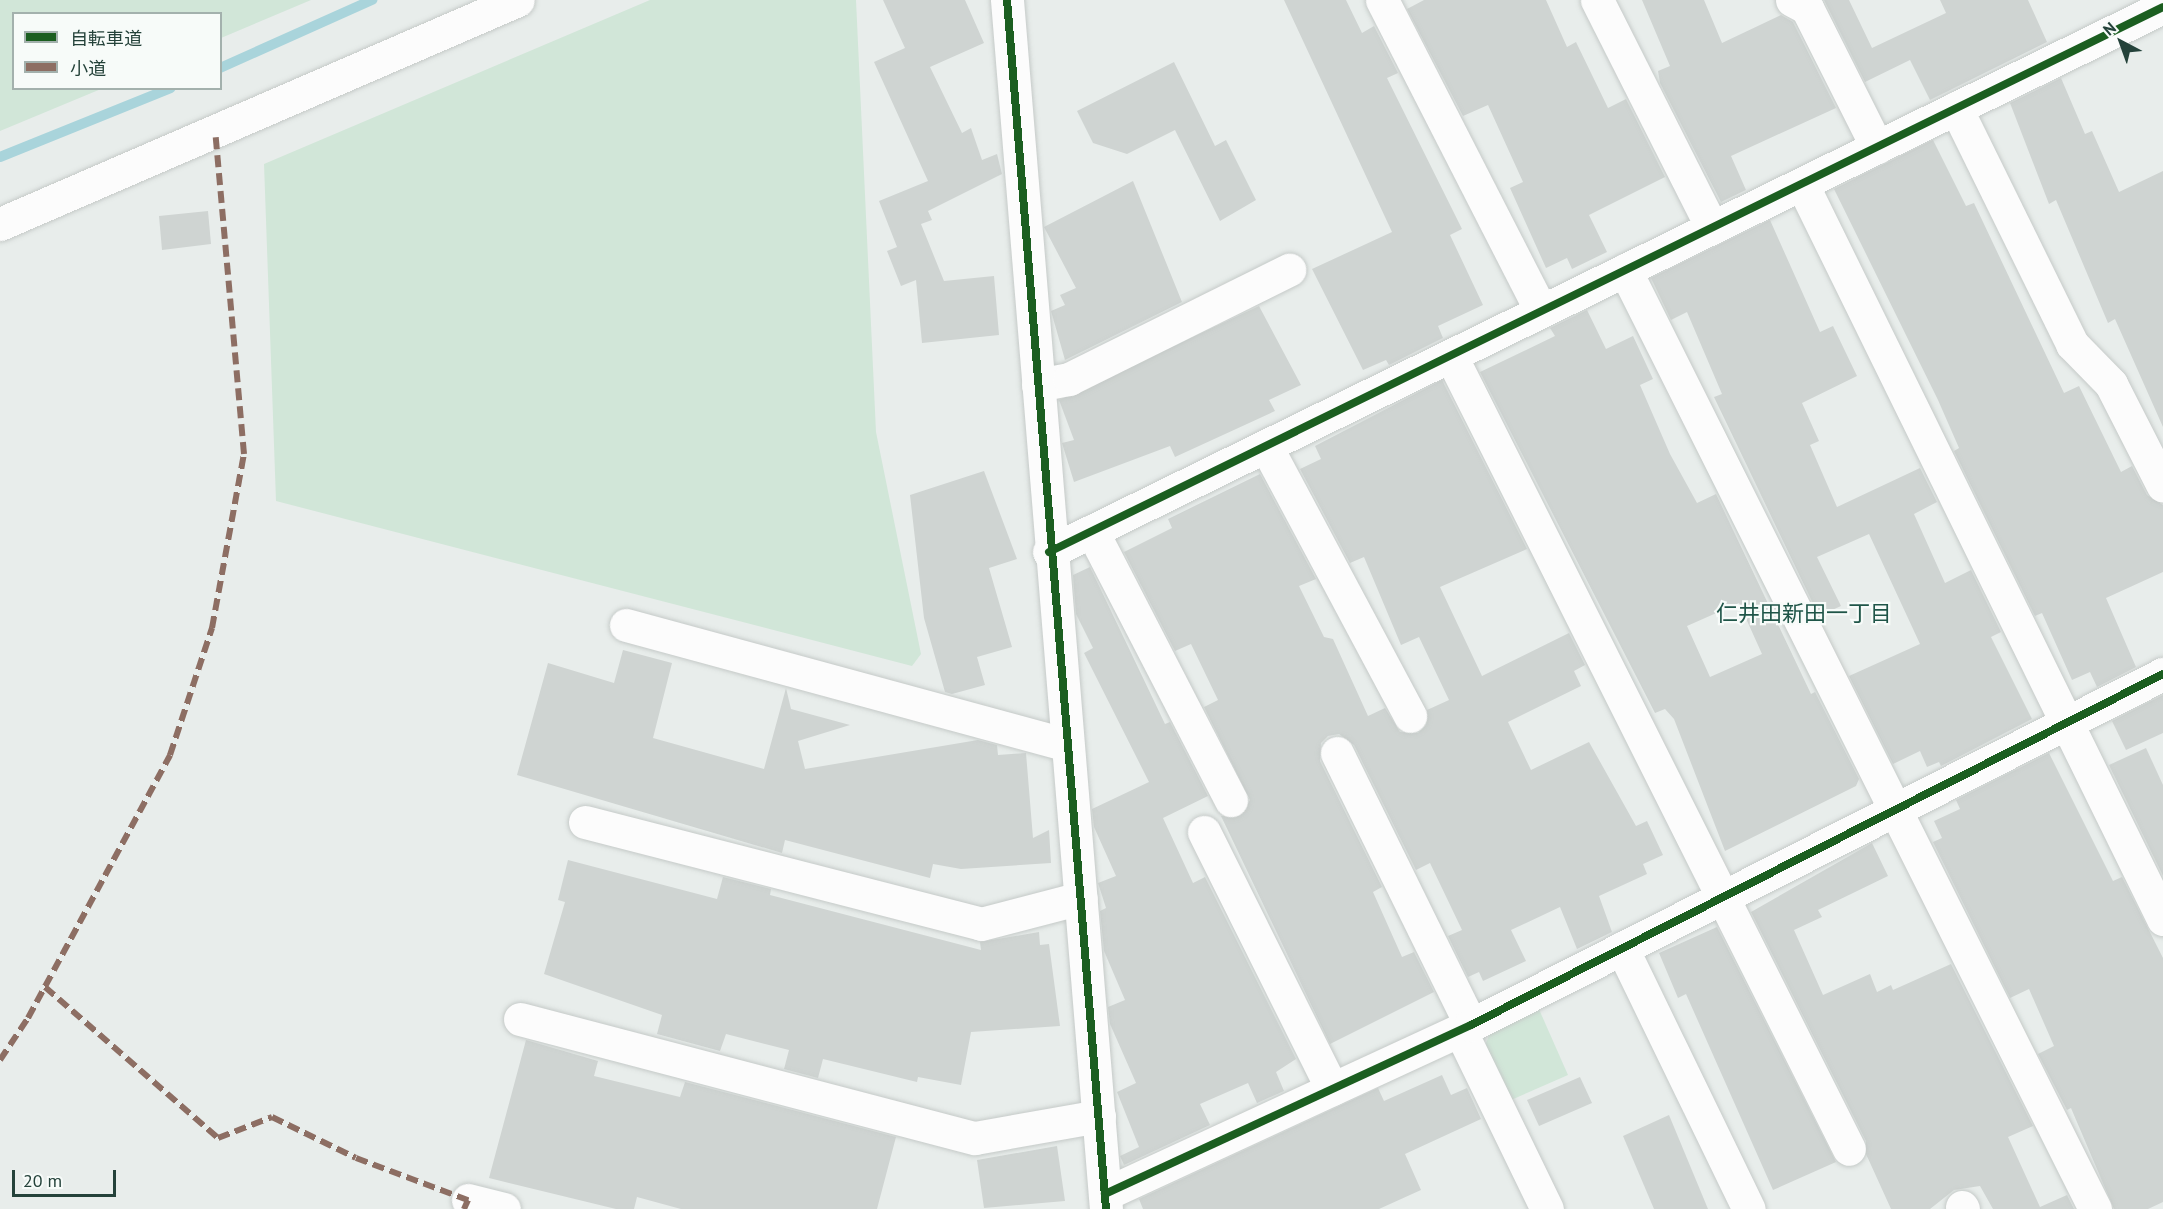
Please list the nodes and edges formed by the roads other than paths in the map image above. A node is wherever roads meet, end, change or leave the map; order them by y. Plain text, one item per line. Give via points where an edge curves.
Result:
1 (518, 0) edge
2 (1007, 0) edge
3 (1382, 0) edge
4 (1597, 0) edge
5 (1792, 0) edge
6 (2163, 7) edge
7 (1956, 108) junction
8 (1877, 147) junction
9 (1802, 183) junction
10 (0, 224) edge
11 (1712, 228) junction
12 (1289, 270) dead end
13 (1625, 270) junction
14 (1540, 311) junction
15 (1451, 356) junction
16 (1038, 385) junction
17 (1266, 446) junction
18 (2163, 486) edge
19 (1092, 531) junction
20 (1049, 552) junction
21 (626, 625) dead end
22 (2163, 674) edge
23 (1410, 716) dead end
24 (2064, 724) junction
25 (1067, 745) junction
26 (1337, 753) dead end
27 (1232, 800) dead end
28 (1896, 812) junction
29 (585, 822) dead end
30 (1204, 832) dead end
31 (1725, 893) junction
32 (1081, 898) junction
33 (2163, 920) edge
34 (1622, 948) junction
35 (520, 1019) dead end
36 (1466, 1027) junction
37 (1332, 1089) junction
38 (1099, 1116) junction
39 (1849, 1149) dead end
40 (468, 1200) dead end
41 (1105, 1202) edge
42 (504, 1209) edge
43 (1547, 1209) edge
44 (1749, 1209) edge
45 (2095, 1209) edge

1 - 10 street
2 - 16 street
3 - 14 street
4 - 11 street
5 - 8 street via 1808,8
6 - 7 street
7 - 8 street
7 - 18 street via 2072,344 2112,384
8 - 9 street
9 - 11 street
9 - 24 street
11 - 13 street
12 - 16 street via 1069,379
13 - 14 street
13 - 28 street
14 - 15 street
15 - 17 street
15 - 31 street
16 - 20 street
17 - 19 street
17 - 23 street
19 - 20 street
19 - 27 street
20 - 25 street
21 - 25 street
22 - 24 street
24 - 28 street
24 - 33 street
25 - 32 street
26 - 36 street
28 - 31 street
28 - 45 street
29 - 32 street via 981,924
30 - 37 street
31 - 34 street
31 - 39 street
32 - 38 street
34 - 36 street
34 - 44 street
35 - 38 street via 975,1138
36 - 37 street
36 - 43 street
37 - 41 street
38 - 41 street
40 - 42 street

